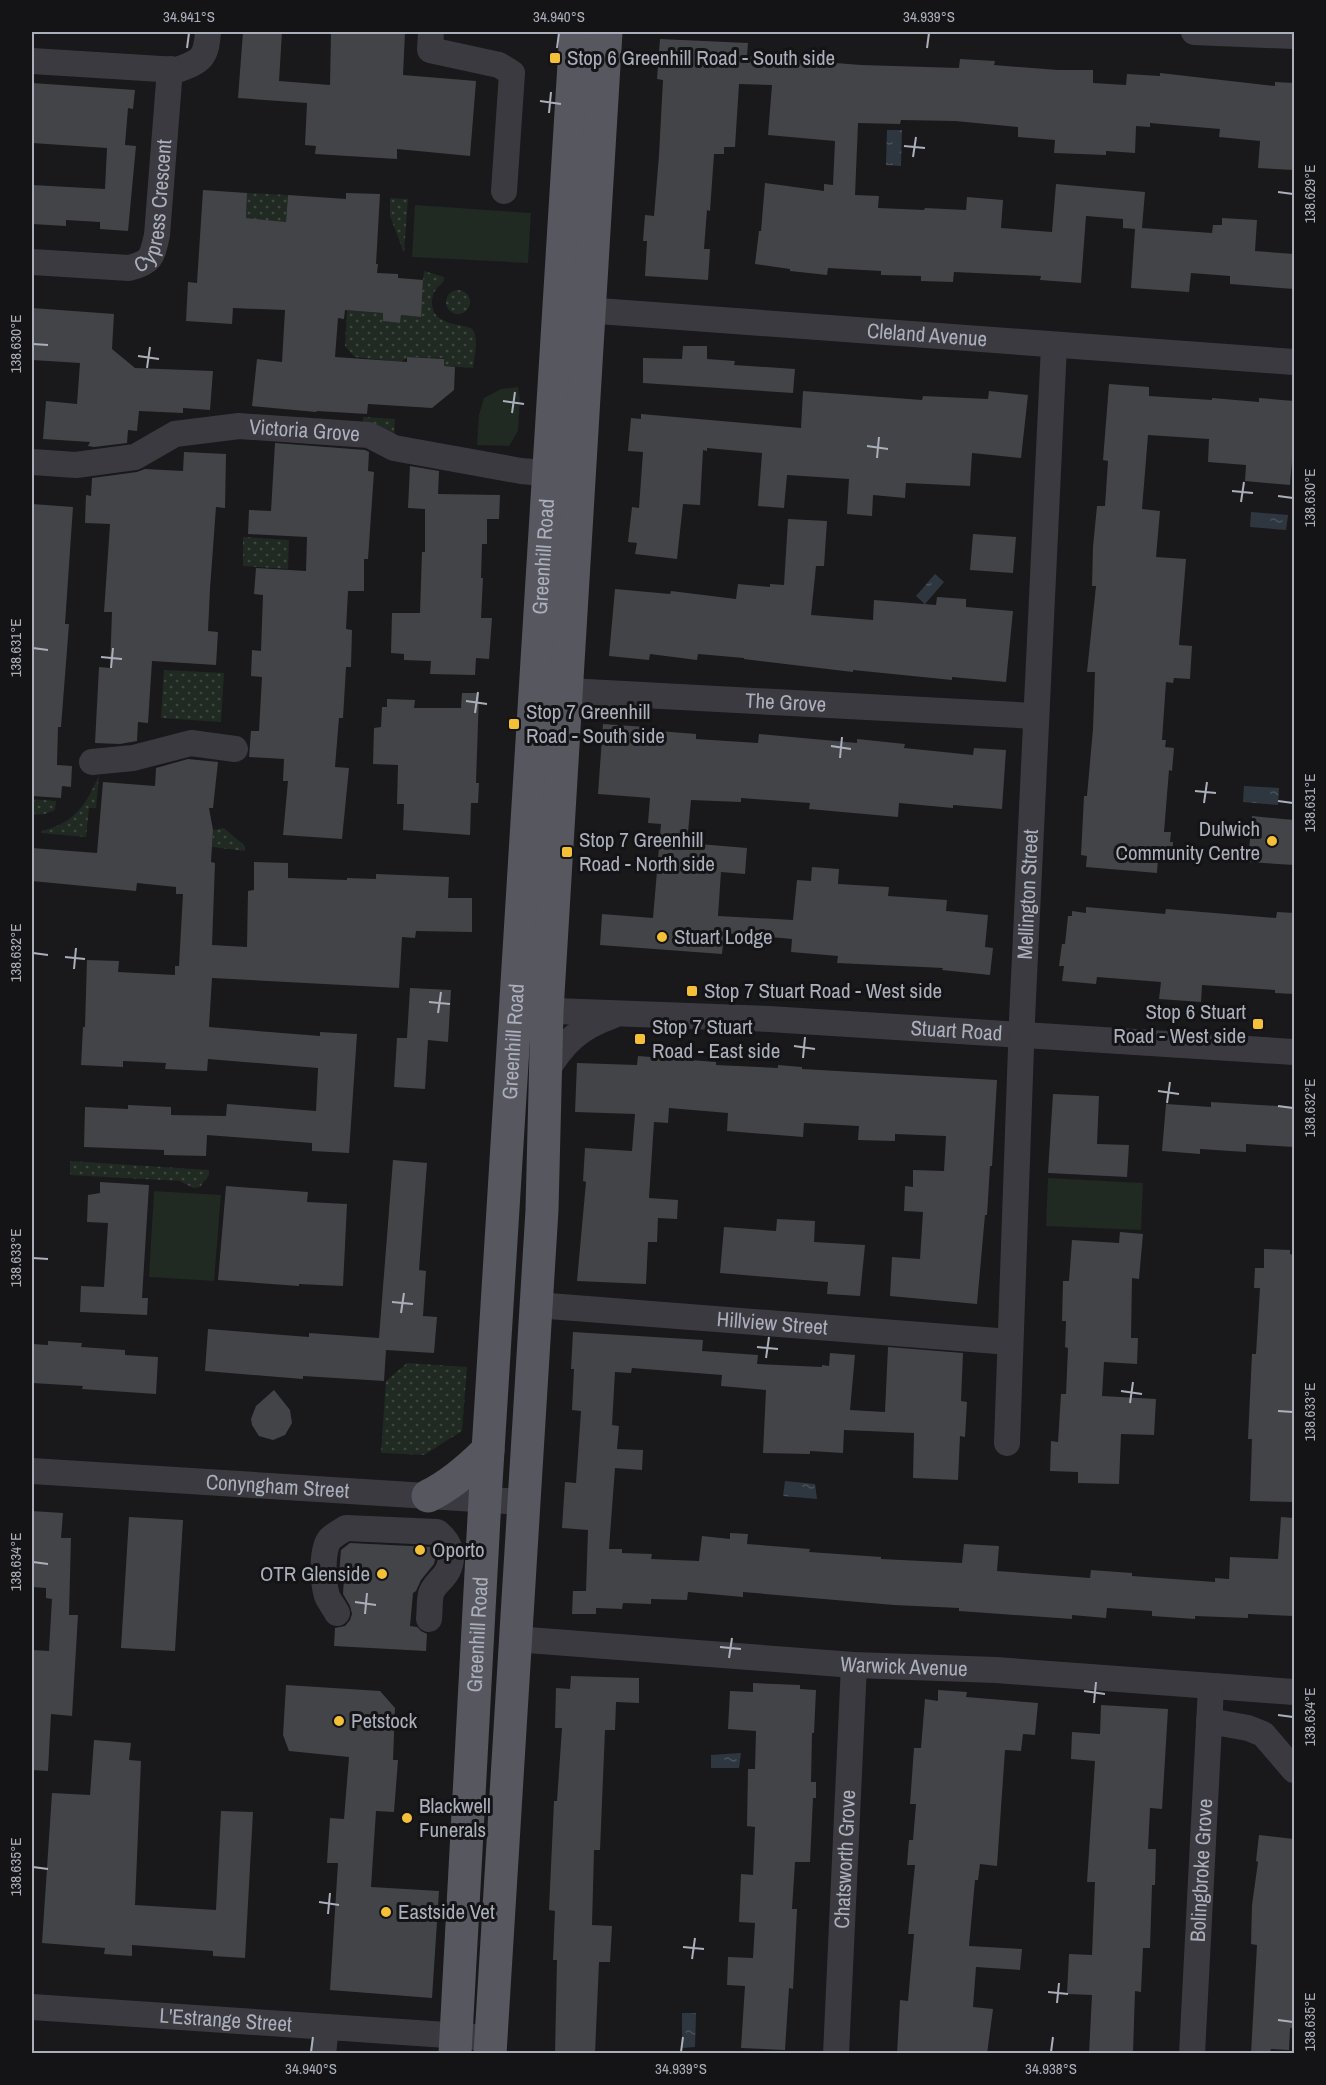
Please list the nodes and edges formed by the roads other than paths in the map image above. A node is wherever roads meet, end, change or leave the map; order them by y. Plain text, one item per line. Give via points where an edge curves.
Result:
1 (208, 32) edge
2 (431, 32) edge
3 (576, 32) edge
4 (606, 32) edge
5 (1194, 32) edge
6 (1294, 36) edge
7 (32, 61) edge
8 (170, 69) junction
9 (504, 191) dead end
10 (32, 262) edge
11 (574, 310) junction
12 (1054, 345) junction
13 (1294, 362) edge
14 (32, 462) edge
15 (564, 475) junction
16 (552, 690) junction
17 (1035, 716) junction
18 (235, 749) dead end
19 (92, 762) dead end
20 (532, 1010) junction
21 (618, 1014) junction
22 (1022, 1035) junction
23 (1294, 1052) edge
24 (546, 1072) junction
25 (536, 1305) junction
26 (1010, 1342) junction
27 (1008, 1443) dead end
28 (488, 1450) junction
29 (32, 1471) edge
30 (428, 1496) junction
31 (485, 1499) junction
32 (523, 1502) junction
33 (337, 1613) dead end
34 (429, 1619) dead end
35 (515, 1639) junction
36 (854, 1665) junction
37 (1211, 1687) junction
38 (1294, 1692) edge
39 (474, 1695) junction
40 (1209, 1721) junction
41 (1294, 1770) edge
42 (32, 2007) edge
43 (326, 2027) junction
44 (456, 2045) edge
45 (490, 2046) edge
46 (323, 2054) edge
47 (836, 2054) edge
48 (1192, 2054) edge

1 - 8 street via 207,48 197,63
2 - 9 street via 430,50 499,65 512,73
3 - 11 main road, Greenhill Road
4 - 11 main road, Greenhill Road
5 - 6 street
7 - 8 street
8 - 10 street, Cypress Crescent via 157,235 152,255 144,264 129,268
11 - 12 street, Cleland Avenue
11 - 15 main road, Greenhill Road
12 - 13 street, Cleland Avenue
12 - 17 street, Mellington Street
14 - 15 street, Victoria Grove via 76,465 135,458 175,434 239,426 369,435 394,448
15 - 16 main road, Greenhill Road
16 - 17 street, The Grove
16 - 20 main road, Greenhill Road
17 - 22 street, Mellington Street
18 - 19 street via 191,743 133,758
20 - 21 street, Stuart Road
20 - 24 main road, Greenhill Road
20 - 28 main road, Greenhill Road
21 - 22 street, Stuart Road
21 - 24 street, Stuart Road via 582,1030 558,1051
22 - 23 street, Stuart Road
22 - 26 street, Mellington Street
24 - 25 main road, Greenhill Road
25 - 26 street, Hillview Street
25 - 32 main road, Greenhill Road
26 - 27 street, Mellington Street
28 - 30 main road via 458,1477
28 - 31 main road, Greenhill Road
29 - 30 street, Conyngham Street
30 - 31 street, Conyngham Street
31 - 32 street, Conyngham Street
31 - 39 main road, Greenhill Road
32 - 35 main road, Greenhill Road
33 - 34 street via 327,1595 324,1577 326,1548 337,1533 346,1528 437,1532 447,1540 450,1561 431,1593
35 - 36 street, Warwick Avenue
35 - 39 main road
35 - 45 main road, Greenhill Road
36 - 37 street, Warwick Avenue via 996,1670
36 - 47 street, Chatsworth Grove
37 - 38 street, Warwick Avenue
37 - 40 street, Bolingbroke Grove
39 - 44 main road, Greenhill Road
40 - 41 street via 1263,1734
40 - 48 street, Bolingbroke Grove
42 - 43 street, L'Estrange Street
43 - 44 street, L'Estrange Street
43 - 46 street
44 - 45 street, L'Estrange Street

